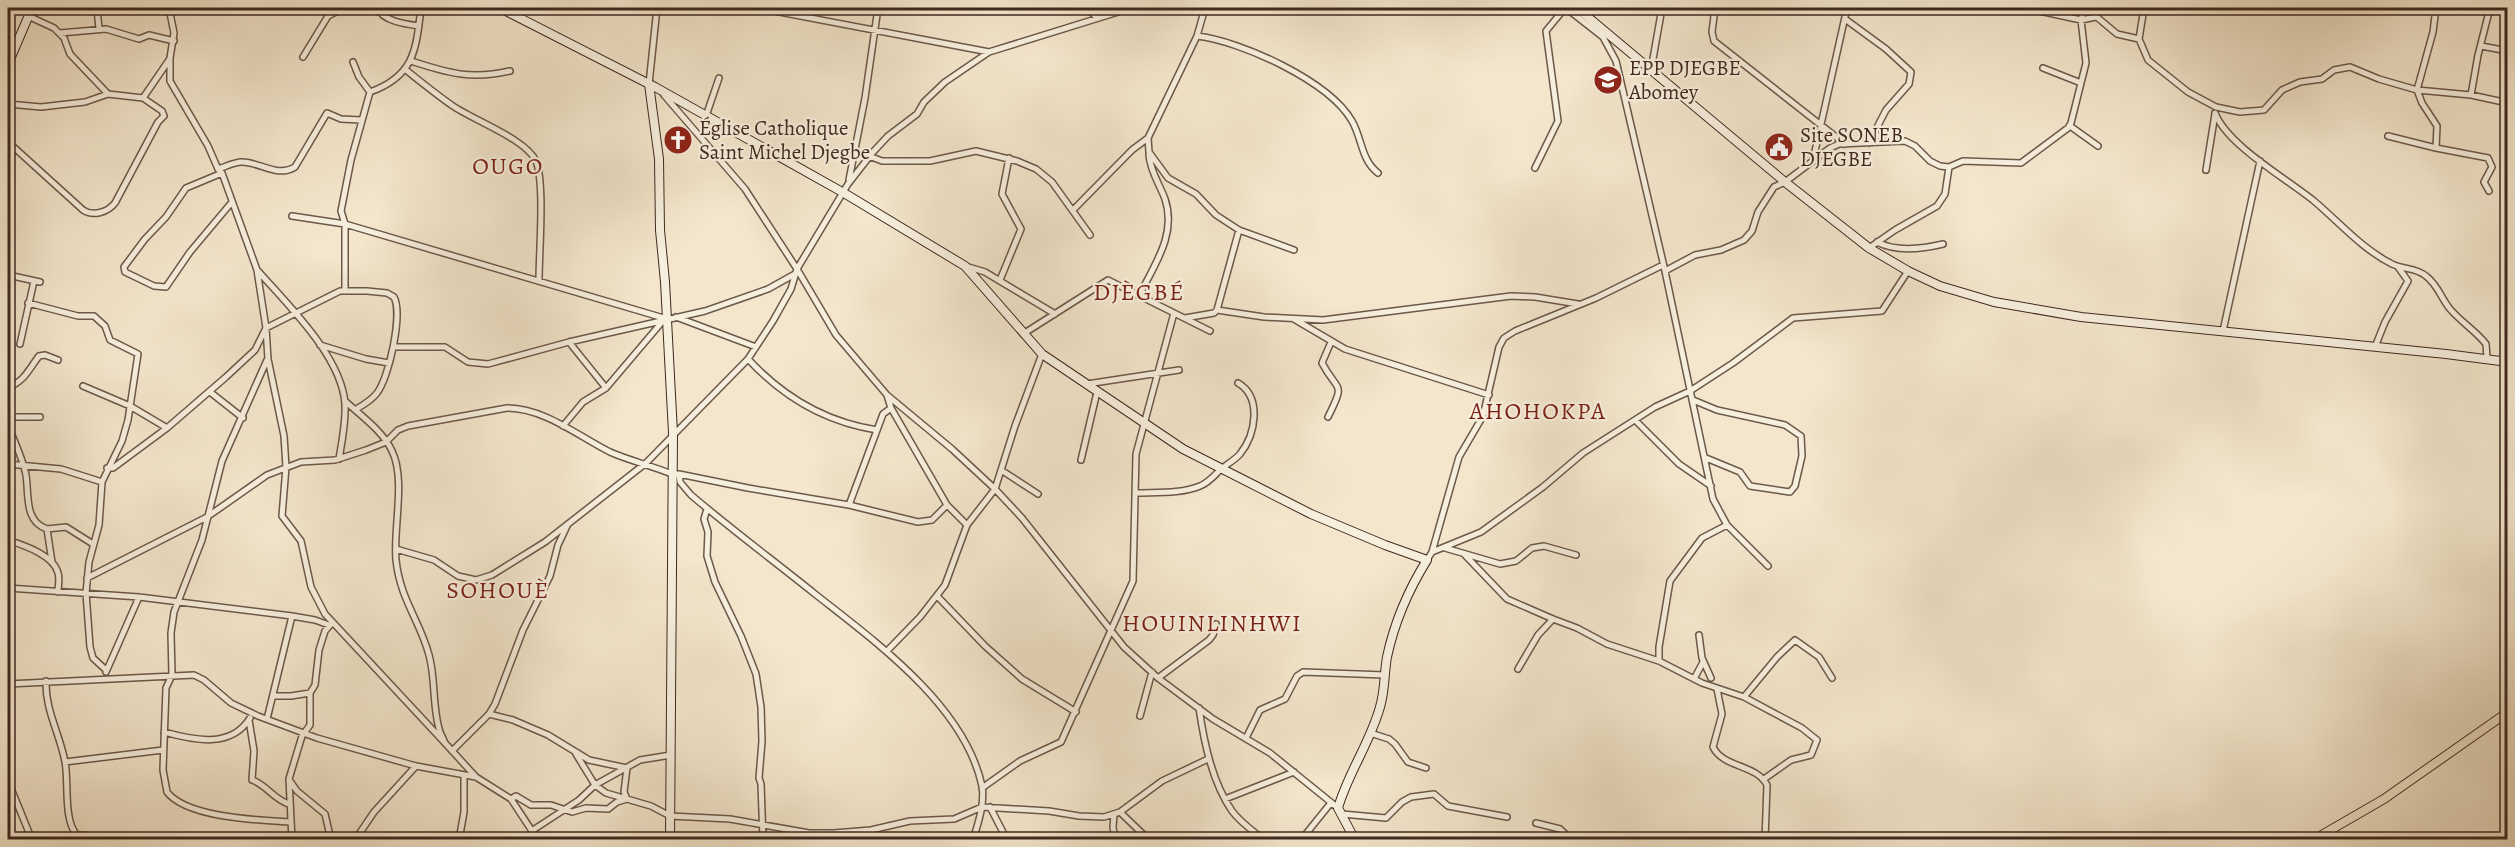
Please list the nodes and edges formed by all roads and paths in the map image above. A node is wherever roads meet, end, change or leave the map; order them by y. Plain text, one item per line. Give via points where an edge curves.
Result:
1 (97, 8) edge
2 (169, 8) edge
3 (344, 8) edge
4 (376, 8) edge
5 (421, 8) edge
6 (500, 8) edge
7 (657, 8) edge
8 (758, 8) edge
9 (879, 8) edge
10 (1088, 8) edge
11 (1131, 8) edge
12 (1205, 8) edge
13 (1566, 8) edge
14 (1577, 8) edge
15 (1662, 8) edge
16 (1715, 8) edge
17 (1847, 8) edge
18 (2025, 8) edge
19 (2085, 8) edge
20 (2144, 8) edge
21 (2436, 8) edge
22 (2490, 8) edge
23 (30, 12) edge
24 (2096, 17) junction
25 (1097, 18) junction
26 (1845, 19) junction
27 (2081, 20) junction
28 (419, 26) junction
29 (99, 29) junction
30 (875, 30) junction
31 (60, 33) junction
32 (1197, 36) junction
33 (2139, 39) junction
34 (174, 41) junction
35 (17, 43) junction
36 (8, 45) edge
37 (2481, 46) junction
38 (1627, 50) junction
39 (2508, 51) edge
40 (989, 52) junction
41 (303, 57) dead end
42 (170, 58) junction
43 (411, 61) junction
44 (1616, 61) junction
45 (353, 62) dead end
46 (8, 64) edge
47 (2043, 68) dead end
48 (406, 69) junction
49 (1651, 70) junction
50 (510, 71) dead end
51 (719, 78) dead end
52 (2081, 83) junction
53 (649, 84) junction
54 (660, 90) junction
55 (2417, 90) junction
56 (370, 92) junction
57 (108, 94) junction
58 (2471, 95) junction
59 (143, 98) junction
60 (2508, 103) edge
61 (8, 104) edge
62 (2215, 110) junction
63 (706, 116) junction
64 (361, 120) junction
65 (1821, 123) junction
66 (2070, 126) junction
67 (2388, 136) dead end
68 (1148, 138) junction
69 (8, 142) edge
70 (1869, 143) junction
71 (1845, 144) junction
72 (2098, 146) dead end
73 (2436, 148) junction
74 (1149, 152) junction
75 (870, 156) junction
76 (1009, 158) junction
77 (1813, 160) junction
78 (2260, 161) junction
79 (1949, 167) junction
80 (1535, 168) dead end
81 (2206, 170) dead end
82 (220, 171) junction
83 (1378, 173) dead end
84 (1785, 182) junction
85 (848, 184) junction
86 (2489, 190) dead end
87 (844, 193) junction
88 (232, 202) junction
89 (1074, 209) junction
90 (292, 216) dead end
91 (345, 224) junction
92 (1239, 231) junction
93 (1090, 235) dead end
94 (1877, 242) junction
95 (1943, 244) dead end
96 (1869, 248) junction
97 (1294, 250) dead end
98 (966, 266) junction
99 (2398, 266) junction
100 (1664, 268) junction
101 (257, 270) junction
102 (1908, 271) junction
103 (796, 272) junction
104 (8, 275) edge
105 (539, 280) junction
106 (1000, 280) junction
107 (345, 290) junction
108 (1139, 296) junction
109 (28, 303) junction
110 (1580, 304) junction
111 (1217, 310) junction
112 (295, 313) junction
113 (1174, 313) junction
114 (1055, 314) junction
115 (1184, 318) junction
116 (1293, 318) junction
117 (669, 319) junction
118 (266, 328) junction
119 (1210, 331) dead end
120 (2223, 331) junction
121 (1023, 334) junction
122 (569, 342) junction
123 (1331, 342) junction
124 (20, 344) dead end
125 (319, 345) junction
126 (393, 347) junction
127 (756, 347) junction
128 (2375, 347) junction
129 (1042, 354) junction
130 (2487, 358) junction
131 (268, 359) junction
132 (748, 359) junction
133 (58, 360) dead end
134 (388, 363) junction
135 (2508, 363) edge
136 (1179, 370) dead end
137 (1157, 373) junction
138 (1238, 383) dead end
139 (1085, 384) junction
140 (83, 386) dead end
141 (8, 388) edge
142 (606, 388) junction
143 (1690, 391) junction
144 (210, 392) junction
145 (1096, 392) junction
146 (887, 395) junction
147 (1490, 395) junction
148 (1693, 400) junction
149 (345, 401) junction
150 (130, 406) junction
151 (891, 408) junction
152 (355, 410) junction
153 (8, 417) edge
154 (40, 417) dead end
155 (1328, 417) dead end
156 (243, 418) junction
157 (1635, 420) junction
158 (1144, 422) junction
159 (8, 426) edge
160 (563, 426) junction
161 (168, 428) junction
162 (877, 430) junction
163 (673, 433) junction
164 (386, 442) junction
165 (1706, 458) junction
166 (339, 459) junction
167 (1081, 460) dead end
168 (646, 463) junction
169 (8, 464) edge
170 (22, 464) junction
171 (286, 467) junction
172 (107, 468) junction
173 (1001, 470) junction
174 (1220, 470) junction
175 (676, 474) junction
176 (102, 482) junction
177 (1711, 486) junction
178 (995, 489) junction
179 (1135, 493) junction
180 (1038, 494) dead end
181 (849, 505) junction
182 (947, 505) junction
183 (707, 509) junction
184 (207, 517) junction
185 (568, 524) junction
186 (967, 525) junction
187 (1727, 525) junction
188 (46, 530) junction
189 (8, 540) edge
190 (93, 544) junction
191 (1445, 548) junction
192 (396, 549) junction
193 (1432, 552) junction
194 (1463, 553) junction
195 (1576, 555) dead end
196 (1427, 560) junction
197 (52, 562) junction
198 (1768, 566) dead end
199 (87, 578) junction
200 (8, 588) edge
201 (58, 592) junction
202 (86, 593) junction
203 (138, 597) junction
204 (938, 597) junction
205 (178, 601) junction
206 (292, 616) junction
207 (1553, 619) junction
208 (331, 624) junction
209 (1216, 624) dead end
210 (1111, 632) junction
211 (1699, 635) dead end
212 (887, 651) junction
213 (1659, 661) junction
214 (1703, 662) junction
215 (1518, 669) dead end
216 (106, 670) junction
217 (1152, 672) junction
218 (172, 675) junction
219 (1384, 675) junction
220 (107, 678) junction
221 (1158, 678) junction
222 (1711, 678) dead end
223 (1832, 678) dead end
224 (1694, 679) junction
225 (46, 681) junction
226 (8, 684) edge
227 (1717, 689) junction
228 (310, 693) junction
229 (274, 696) junction
230 (1744, 697) junction
231 (1199, 708) junction
232 (1076, 712) junction
233 (2508, 712) edge
234 (489, 714) junction
235 (251, 716) junction
236 (1140, 716) dead end
237 (267, 719) junction
238 (164, 732) junction
239 (304, 733) junction
240 (1370, 734) junction
241 (1246, 738) junction
242 (445, 743) junction
243 (163, 750) junction
244 (452, 751) junction
245 (576, 754) junction
246 (671, 755) junction
247 (1208, 759) junction
248 (65, 762) junction
249 (416, 766) junction
250 (627, 768) junction
251 (1426, 768) dead end
252 (1294, 772) junction
253 (464, 776) junction
254 (476, 777) junction
255 (289, 779) junction
256 (1764, 779) junction
257 (8, 781) edge
258 (595, 785) junction
259 (982, 788) junction
260 (511, 799) junction
261 (1225, 799) junction
262 (624, 800) junction
263 (579, 801) junction
264 (289, 804) junction
265 (982, 807) junction
266 (990, 807) junction
267 (586, 808) junction
268 (1337, 809) junction
269 (564, 810) junction
270 (1117, 813) junction
271 (670, 816) junction
272 (1507, 817) dead end
273 (290, 822) junction
274 (1536, 823) dead end
275 (761, 826) junction
276 (533, 830) junction
277 (32, 840) edge
278 (91, 840) edge
279 (292, 840) edge
280 (331, 840) edge
281 (355, 840) edge
282 (459, 840) edge
283 (538, 840) edge
284 (670, 840) edge
285 (763, 840) edge
286 (973, 840) edge
287 (1007, 840) edge
288 (1115, 840) edge
289 (1149, 840) edge
290 (1264, 840) edge
291 (1301, 840) edge
292 (1355, 840) edge
293 (1572, 840) edge
294 (1604, 840) edge
295 (1685, 840) edge
296 (1765, 840) edge
297 (2313, 840) edge

1 - 29 street
2 - 34 street
3 - 41 street via 328,16
4 - 28 street via 401,24
5 - 28 street
6 - 53 street
7 - 53 street
8 - 30 street
9 - 30 street
10 - 25 street
11 - 25 street
12 - 32 street
13 - 44 street via 1603,37
13 - 80 street via 1546,31 1558,121
14 - 38 street
15 - 49 street
16 - 65 street via 1714,41
17 - 26 street
18 - 27 street
19 - 24 street
19 - 27 street
20 - 33 street
21 - 55 street
22 - 37 street
23 - 31 street
23 - 35 street
24 - 27 street
24 - 33 street via 2117,34
25 - 40 street
26 - 65 street
26 - 70 street via 1911,72 1909,84 1886,110
27 - 52 street via 2086,63
28 - 43 street
29 - 31 street
29 - 34 street via 139,39 149,35
30 - 40 street
30 - 85 street
31 - 57 street via 70,54
32 - 68 street
32 - 83 street via 1235,45 1301,75 1323,90 1352,120 1369,166
33 - 62 street via 2148,60
34 - 42 street
35 - 36 street
35 - 46 street
37 - 39 street
37 - 58 street
38 - 44 street
38 - 49 street
40 - 75 street via 945,82 917,114
42 - 59 street
42 - 82 street via 170,81
43 - 48 street
43 - 50 street via 474,77
44 - 100 street
45 - 56 street
47 - 52 street
48 - 56 street via 384,87
48 - 105 street via 454,107 529,151 535,160 540,182
49 - 84 street
51 - 63 street
52 - 66 street
53 - 54 street
53 - 117 street via 659,159 660,231
54 - 63 street
54 - 103 street via 745,189
55 - 58 street
55 - 62 street via 2350,67 2282,90 2269,106 2257,112
55 - 73 street via 2437,126
56 - 64 street
57 - 59 street
57 - 61 street via 85,102 50,106
58 - 60 street
59 - 69 street via 164,116 110,209 87,213
62 - 78 street via 2225,130
62 - 81 street
63 - 87 street
64 - 82 street via 341,119 327,113 290,171 240,162
64 - 91 street via 341,211
65 - 71 street
65 - 77 street
66 - 72 street
66 - 79 street via 2024,163 1963,161
67 - 73 street
68 - 74 street
68 - 89 street
70 - 71 street
70 - 79 street via 1905,141 1934,164
71 - 77 street via 1830,148
73 - 86 street via 2488,158 2492,167 2484,182
74 - 92 street via 1168,178 1196,194
74 - 108 street via 1150,165 1166,201 1169,227 1167,241
75 - 76 street via 882,161 930,161 976,151
75 - 85 street
76 - 89 street via 1045,175
76 - 106 street via 1002,194 1022,229
77 - 84 street
78 - 99 street via 2361,243
78 - 120 street
79 - 94 street via 1945,194 1937,206
82 - 88 street
82 - 88 street via 186,188 124,267 125,272 160,288 166,287
84 - 96 street
84 - 100 street via 1777,184 1767,197 1744,240
85 - 87 street
87 - 98 street
87 - 103 street
88 - 101 street
89 - 93 street
90 - 91 street
91 - 105 street
91 - 107 street
92 - 97 street
92 - 111 street
94 - 95 street via 1909,248
94 - 96 street
96 - 102 street
98 - 106 street
98 - 121 street
99 - 128 street via 2408,281
99 - 130 street via 2416,269 2435,284 2451,311 2486,344
100 - 110 street
100 - 143 street
101 - 112 street
101 - 118 street
102 - 120 street via 1959,293 2019,307 2081,318
102 - 143 street via 1882,311 1793,318
103 - 117 street via 768,289
103 - 127 street via 791,289
103 - 146 street via 836,335
104 - 109 street via 37,282
105 - 117 street
106 - 114 street
107 - 112 street
107 - 126 street via 394,297 397,314
108 - 113 street
108 - 114 street via 1108,280
109 - 124 street
109 - 150 street via 78,316 94,316 105,326 110,340 136,352
110 - 116 street via 1511,296 1323,320
110 - 147 street via 1504,338
111 - 115 street
111 - 116 street
112 - 118 street
112 - 125 street
113 - 115 street
113 - 137 street
114 - 121 street
115 - 119 street
116 - 123 street
117 - 122 street
117 - 127 street
117 - 142 street
117 - 163 street
118 - 131 street
118 - 144 street via 255,350
120 - 128 street
121 - 129 street
122 - 126 street via 481,365 445,348
122 - 142 street
123 - 147 street
123 - 155 street via 1322,363 1338,384 1340,394
125 - 134 street
125 - 149 street via 333,366
126 - 134 street
127 - 132 street
128 - 130 street
129 - 139 street
129 - 173 street
130 - 135 street
131 - 156 street
131 - 171 street via 282,418
132 - 162 street via 779,388 832,420
132 - 163 street
133 - 141 street via 39,356 28,374
134 - 152 street via 377,394
136 - 137 street
137 - 139 street
137 - 158 street
138 - 174 street via 1252,396 1254,420 1241,453
139 - 145 street
140 - 150 street
142 - 160 street via 583,402
143 - 148 street
143 - 157 street
144 - 156 street
144 - 161 street
145 - 158 street
145 - 167 street
146 - 151 street
146 - 178 street
147 - 193 street via 1476,432 1459,457
148 - 165 street
148 - 165 street via 1717,410 1785,425 1801,436 1803,443 1795,486 1790,492 1750,486 1740,472
149 - 152 street
149 - 166 street
150 - 161 street
150 - 172 street via 122,441
151 - 162 street via 883,414
151 - 182 street
152 - 164 street
153 - 154 street
156 - 184 street via 222,461
157 - 177 street via 1679,464
157 - 191 street via 1583,453 1481,532
158 - 174 street
158 - 179 street via 1136,454
159 - 170 street
160 - 164 street via 519,408 507,408 408,426
160 - 168 street via 612,453
161 - 172 street
162 - 181 street
163 - 168 street
163 - 175 street
164 - 166 street
164 - 192 street via 392,450 397,477
165 - 177 street
166 - 171 street via 309,460
168 - 175 street
168 - 185 street
169 - 170 street
170 - 176 street
170 - 188 street via 30,511 37,525
171 - 184 street via 255,482
171 - 208 street via 282,516 300,541 311,587
172 - 176 street
173 - 178 street
173 - 180 street
174 - 179 street via 1200,486
174 - 196 street via 1342,528
175 - 181 street
175 - 183 street via 682,486
175 - 246 street
176 - 190 street
177 - 187 street via 1718,512
178 - 186 street
178 - 210 street via 1037,536
179 - 210 street via 1133,581
181 - 182 street via 926,523
182 - 186 street
183 - 212 street
183 - 275 street via 707,556 752,663 759,693
184 - 199 street
184 - 205 street
185 - 192 street via 492,576 476,580 458,576 434,560
185 - 234 street via 550,576 531,611
186 - 204 street
187 - 198 street
187 - 213 street via 1702,538 1670,580
188 - 190 street via 66,527
188 - 197 street
189 - 197 street
190 - 199 street
191 - 193 street
191 - 194 street
192 - 242 street via 404,599 430,656 436,718
193 - 196 street
194 - 195 street via 1508,564 1532,548 1544,546
194 - 207 street via 1507,599
196 - 219 street via 1400,617
197 - 201 street via 58,570
199 - 202 street
200 - 201 street
201 - 202 street
202 - 203 street
202 - 216 street via 90,647 93,658
203 - 205 street
203 - 216 street
204 - 212 street
204 - 232 street via 1022,679
205 - 206 street
205 - 218 street via 171,633
206 - 208 street
206 - 229 street
207 - 213 street via 1607,644
207 - 215 street via 1538,634
208 - 228 street via 319,650 315,685
208 - 242 street
209 - 221 street via 1209,640
210 - 217 street
210 - 232 street
211 - 214 street
212 - 259 street via 951,721 964,741
213 - 224 street
214 - 222 street
214 - 224 street
216 - 220 street
217 - 221 street
217 - 236 street
218 - 220 street
218 - 235 street via 200,677
218 - 238 street via 166,688
219 - 240 street via 1380,707
219 - 241 street via 1303,672 1297,675 1285,699 1260,710
220 - 225 street
221 - 231 street
223 - 230 street via 1820,657 1795,640
224 - 227 street
225 - 226 street
225 - 248 street via 45,695
227 - 230 street
227 - 256 street via 1722,714 1713,742 1715,752
228 - 229 street
228 - 239 street via 311,720
229 - 237 street
230 - 256 street via 1817,740 1811,755 1791,760
231 - 241 street
231 - 247 street
232 - 259 street via 1061,742 1020,761
233 - 297 main road via 2384,799
234 - 244 street
234 - 245 street via 548,735
235 - 237 street
235 - 238 street via 231,735 215,740 189,739
235 - 264 street via 252,780
237 - 239 street
238 - 243 street
239 - 249 street
239 - 255 street
240 - 251 street via 1389,739 1408,762
240 - 268 street
241 - 252 street
242 - 244 street
243 - 248 street
243 - 273 street via 164,786 177,800 218,816
244 - 254 street
245 - 250 street via 601,764
245 - 258 street
246 - 250 street via 647,757
246 - 271 street
247 - 261 street
247 - 270 street via 1162,782
248 - 278 street via 71,825 77,835 90,836
249 - 253 street
249 - 281 street via 374,812
250 - 258 street
250 - 262 street
252 - 261 street
252 - 268 street
253 - 254 street
253 - 282 street
254 - 260 street
255 - 264 street
255 - 280 street via 297,791 325,814
256 - 296 street
257 - 277 street
258 - 262 street
258 - 263 street
259 - 265 street
260 - 269 street via 516,796 531,805
260 - 276 street
261 - 290 street via 1233,812
262 - 267 street via 608,809
262 - 271 street via 651,806
263 - 267 street
263 - 269 street
264 - 273 street
265 - 266 street
265 - 275 street via 954,819 910,821 857,832 809,833
265 - 286 street
266 - 270 street via 1093,818
266 - 287 street
267 - 269 street
268 - 272 street via 1386,818 1411,797 1434,794 1448,806
268 - 291 street
268 - 292 street
269 - 276 street
270 - 288 street via 1113,826
270 - 289 street
271 - 275 street via 730,819
271 - 284 street
273 - 279 street
274 - 293 street via 1560,829
275 - 285 street
276 - 283 street
294 - 295 street via 1625,836

